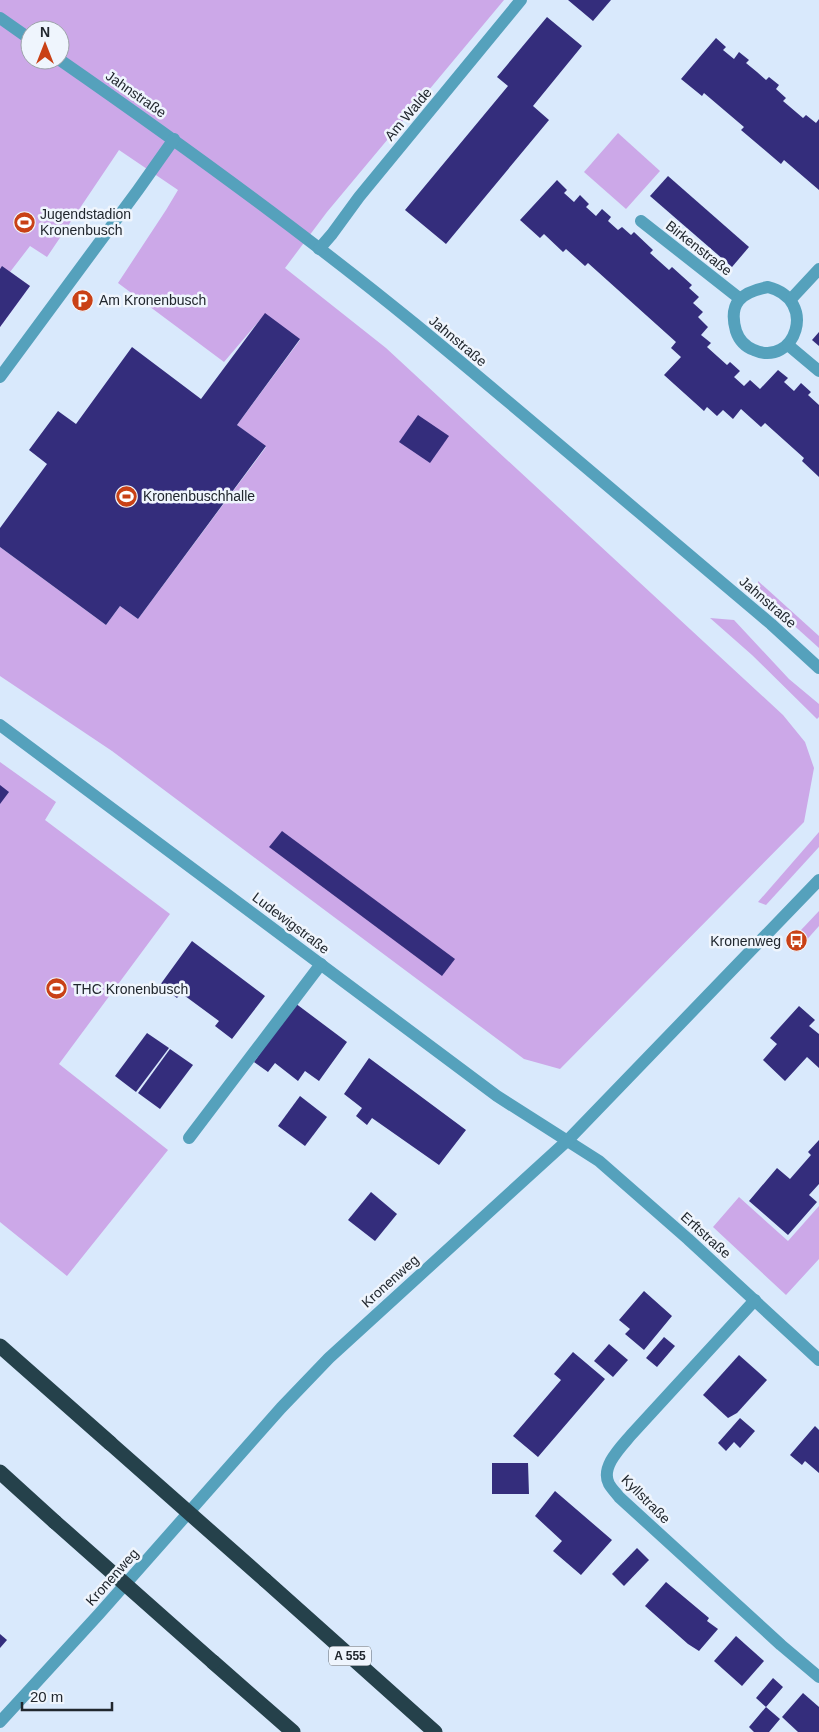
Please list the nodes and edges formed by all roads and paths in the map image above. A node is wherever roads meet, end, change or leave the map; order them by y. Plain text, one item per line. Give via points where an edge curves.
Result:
1 (521, 0) edge
2 (0, 18) edge
3 (20, 32) edge
4 (70, 67) edge
5 (174, 139) junction
6 (641, 221) dead end
7 (319, 249) junction
8 (819, 269) edge
9 (739, 298) junction
10 (792, 298) junction
11 (788, 345) junction
12 (819, 371) edge
13 (0, 376) edge
14 (819, 668) edge
15 (0, 725) edge
16 (819, 880) edge
17 (321, 964) junction
18 (189, 1138) dead end
19 (568, 1140) junction
20 (755, 1300) junction
21 (0, 1346) edge
22 (819, 1360) edge
23 (0, 1472) edge
24 (819, 1677) edge
25 (0, 1722) edge
26 (293, 1732) edge
27 (435, 1732) edge

1 - 7 street, Am Walde
2 - 3 street
4 - 5 street, Jahnstraße
5 - 7 street, Jahnstraße
5 - 13 street
6 - 9 street, Birkenstraße
7 - 14 street, Jahnstraße via 422,330
8 - 10 street
9 - 10 street via 768,287
9 - 11 street via 733,309 734,323 737,334 748,348 770,353 779,352
10 - 11 street via 798,308 800,323 797,334
11 - 12 street
15 - 17 street, Ludewigstraße
16 - 19 street, Kronenweg
17 - 18 street
17 - 19 street, Ludewigstraße via 497,1096
19 - 20 street, Erftstraße via 600,1161
19 - 25 street, Kronenweg via 329,1358
20 - 22 street, Erftstraße
20 - 24 street, Kyllstraße via 631,1434 607,1470 608,1482 619,1497
21 - 27 highway, A 555, bridge
23 - 26 highway, bridge

